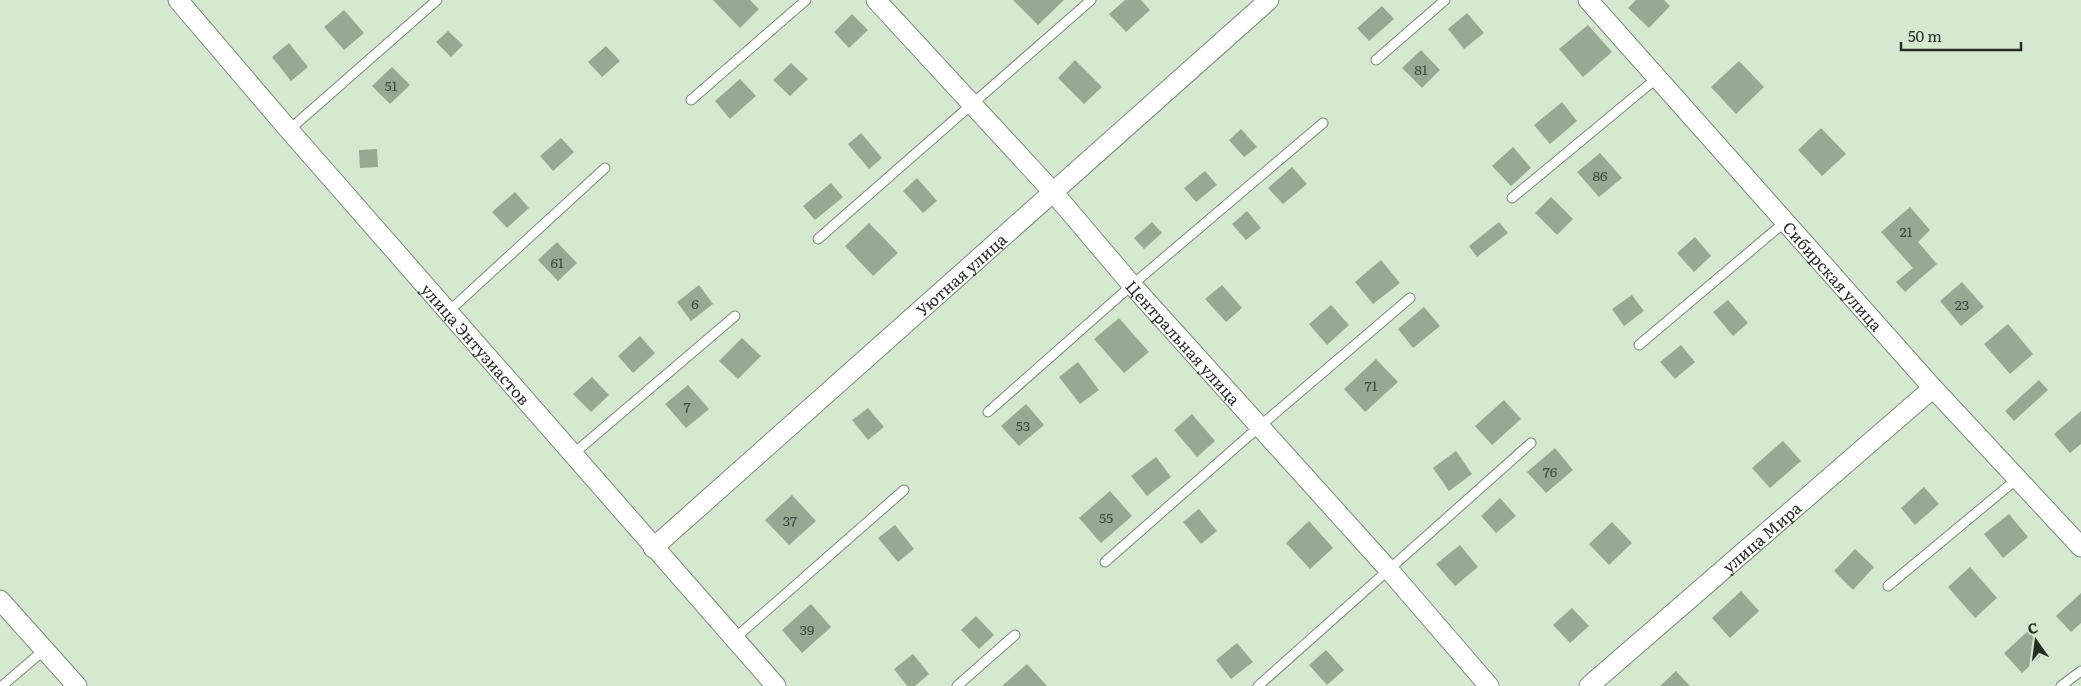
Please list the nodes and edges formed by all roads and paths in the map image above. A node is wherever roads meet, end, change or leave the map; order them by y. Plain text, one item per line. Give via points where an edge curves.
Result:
1 (178, 0) edge
2 (437, 0) edge
3 (806, 0) edge
4 (876, 0) edge
5 (1091, 0) edge
6 (1269, 0) edge
7 (1445, 0) edge
8 (1588, 0) edge
9 (1376, 60) dead end
10 (1657, 78) junction
11 (691, 100) dead end
12 (972, 106) junction
13 (1323, 123) dead end
14 (289, 130) junction
15 (604, 168) dead end
16 (1054, 192) junction
17 (1512, 198) dead end
18 (1786, 221) junction
19 (818, 239) dead end
20 (1132, 285) junction
21 (1410, 298) dead end
22 (448, 312) junction
23 (736, 316) dead end
24 (1639, 345) dead end
25 (1933, 388) junction
26 (988, 412) dead end
27 (1260, 426) junction
28 (1531, 443) dead end
29 (572, 455) junction
30 (2018, 478) junction
31 (904, 490) dead end
32 (2081, 547) edge
33 (653, 548) junction
34 (1106, 562) dead end
35 (1389, 570) junction
36 (1888, 586) dead end
37 (0, 600) edge
38 (1015, 635) dead end
39 (734, 639) junction
40 (44, 650) junction
41 (2081, 671) edge
42 (2, 686) edge
43 (77, 686) edge
44 (776, 686) edge
45 (957, 686) edge
46 (1258, 686) edge
47 (1489, 686) edge
48 (1589, 686) edge
49 (2061, 686) edge

1 - 14 street, улица Энтузиастов
2 - 14 lane
3 - 11 lane
4 - 12 street, Центральная улица
5 - 12 lane
6 - 16 street, Уютная улица
7 - 9 lane
8 - 10 street, Сибирская улица
10 - 17 lane
10 - 18 street, Сибирская улица
12 - 16 street, Центральная улица
12 - 19 lane
13 - 20 lane
14 - 22 street, улица Энтузиастов
15 - 22 lane
16 - 20 street, Центральная улица
16 - 33 street, Уютная улица
18 - 24 lane
18 - 25 street, Сибирская улица
20 - 26 lane
20 - 27 street, Центральная улица
21 - 27 lane
22 - 29 street, улица Энтузиастов
23 - 29 lane
25 - 30 street, Сибирская улица
25 - 48 street, улица Мира
27 - 34 lane
27 - 35 street, Центральная улица
28 - 35 lane
29 - 33 street, улица Энтузиастов
30 - 32 street, Сибирская улица
30 - 36 lane
31 - 39 lane
33 - 39 street, улица Энтузиастов
35 - 46 lane
35 - 47 street, Центральная улица
37 - 40 street
38 - 45 lane
39 - 44 street, улица Энтузиастов
40 - 42 lane
40 - 43 street
41 - 49 lane

